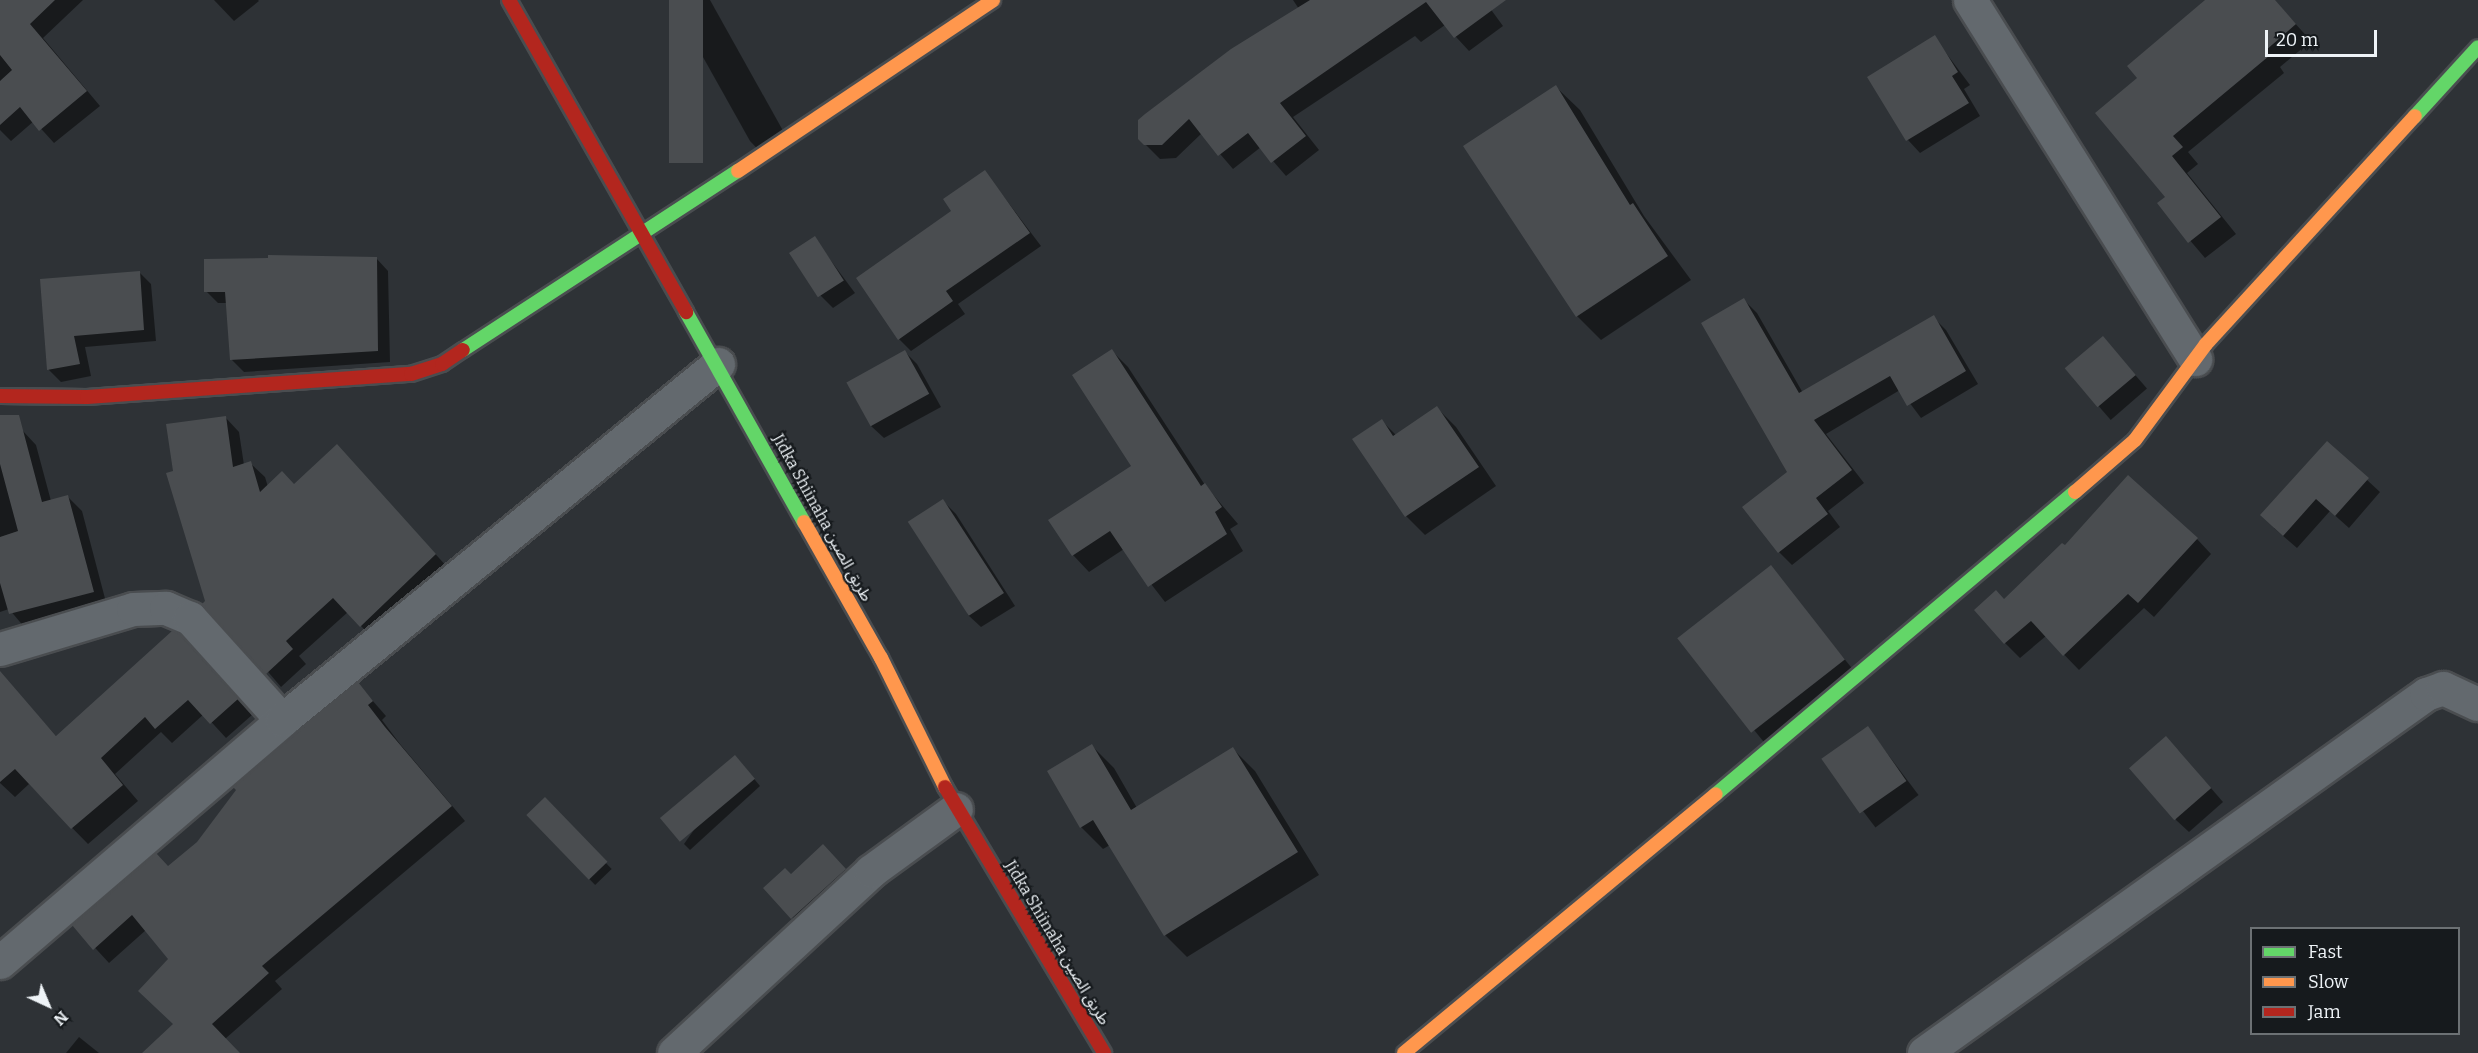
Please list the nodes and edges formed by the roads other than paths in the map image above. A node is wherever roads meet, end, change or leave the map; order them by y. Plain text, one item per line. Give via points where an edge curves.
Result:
1 (509, 0) edge
2 (993, 0) edge
3 (1970, 0) edge
4 (2478, 47) edge
5 (640, 234) junction
6 (2195, 359) junction
7 (718, 364) junction
8 (0, 396) edge
9 (0, 649) edge
10 (2478, 704) edge
11 (282, 720) junction
12 (956, 809) junction
13 (0, 962) edge
14 (674, 1053) edge
15 (1104, 1053) edge
16 (1404, 1053) edge
17 (1924, 1053) edge

1 - 5 street, Jidka Shiinaha طريق الصين
2 - 5 street
3 - 6 street
4 - 6 street
5 - 7 street, Jidka Shiinaha طريق الصين
5 - 8 street via 442,364 411,374 87,397
6 - 16 street via 2135,440 1952,599
7 - 11 street
7 - 12 street, Jidka Shiinaha طريق الصين via 881,658
9 - 11 street via 133,609 166,608 190,618
10 - 17 street via 2443,688 2426,694
11 - 13 street
12 - 14 street via 871,871
12 - 15 street, Jidka Shiinaha طريق الصين

